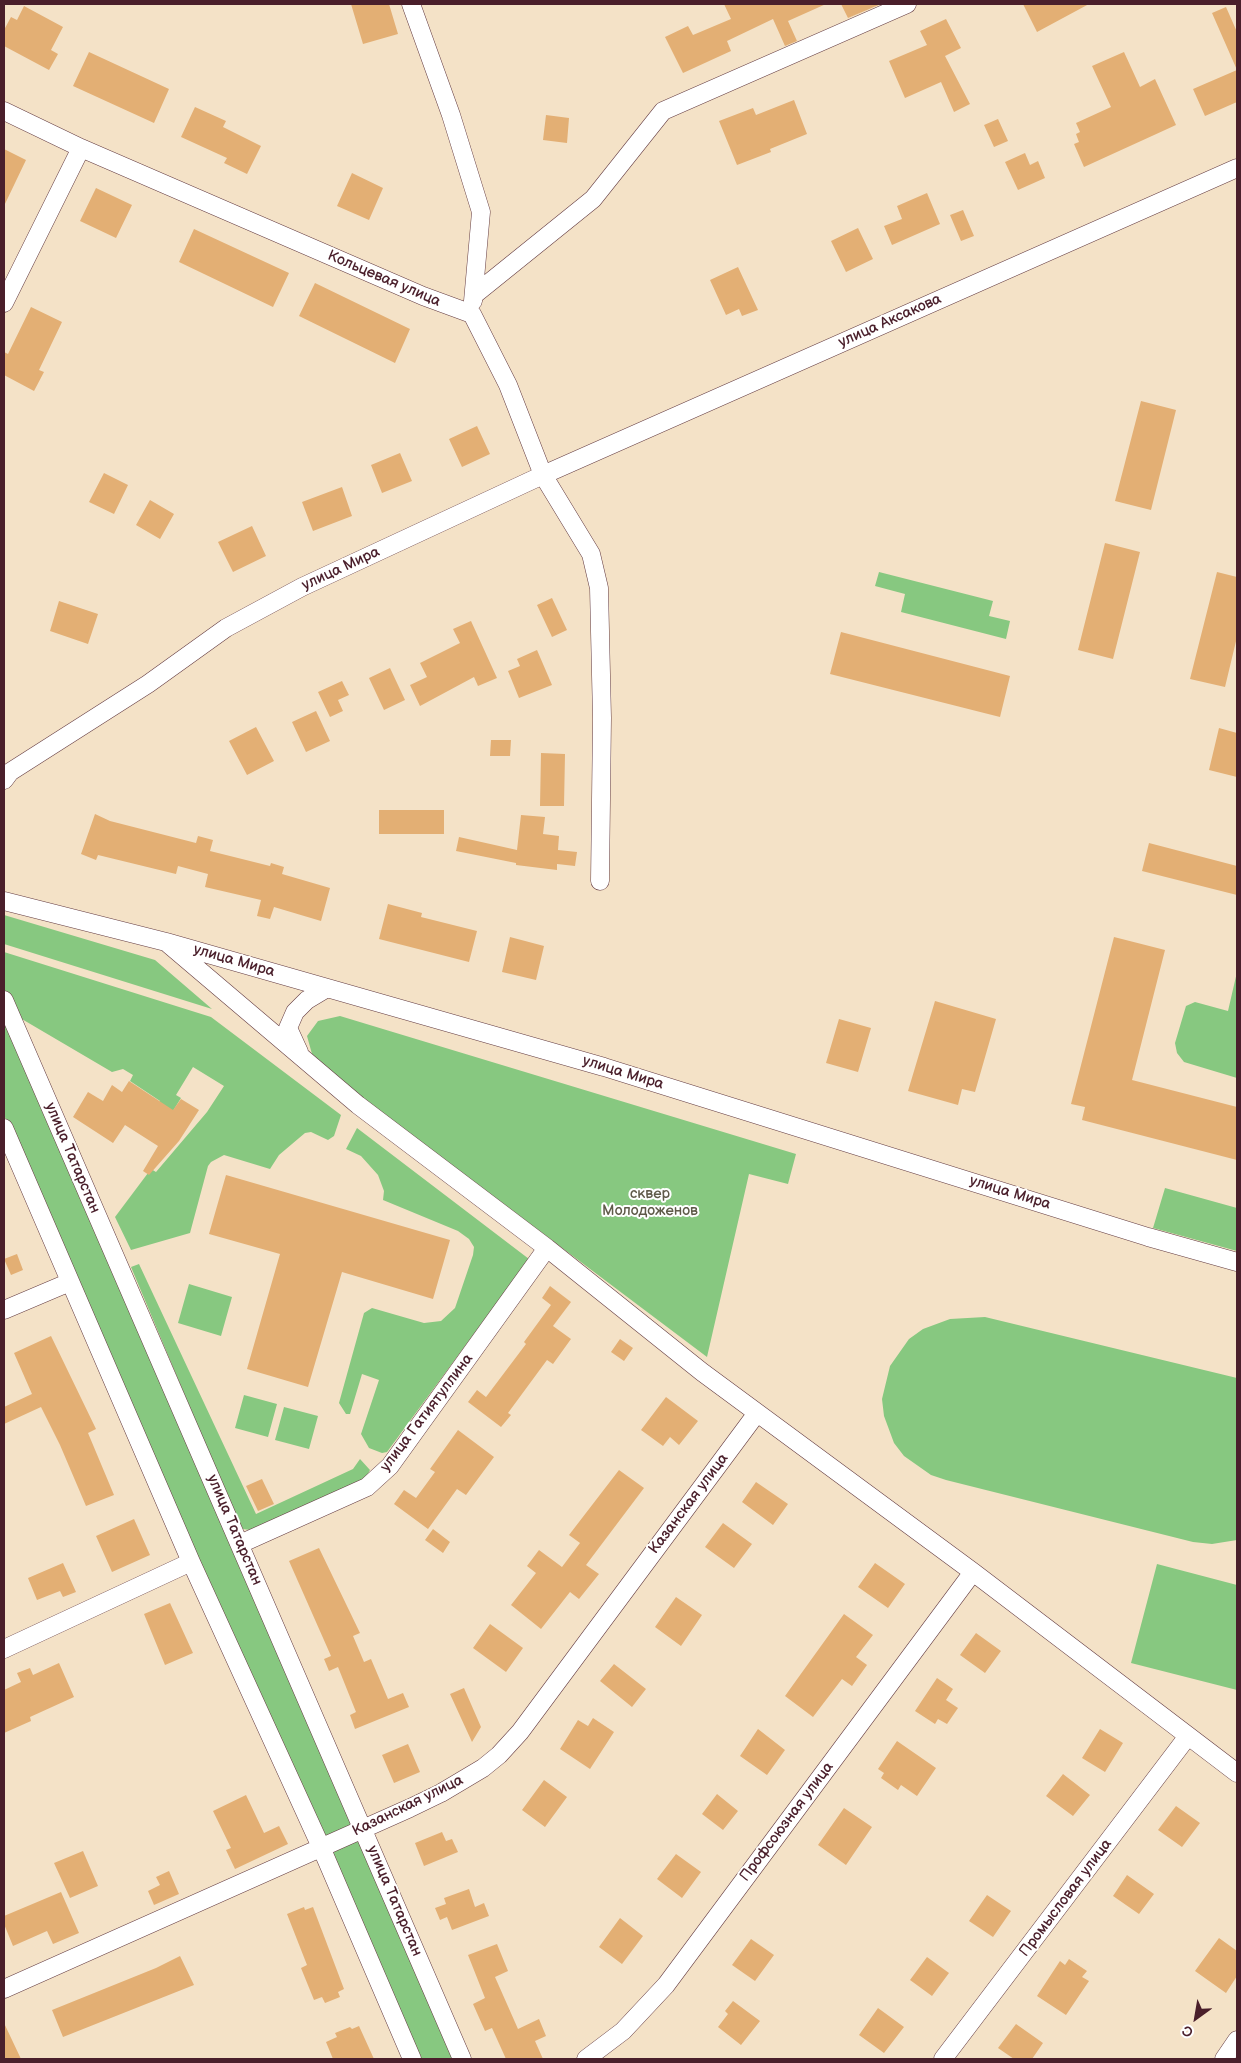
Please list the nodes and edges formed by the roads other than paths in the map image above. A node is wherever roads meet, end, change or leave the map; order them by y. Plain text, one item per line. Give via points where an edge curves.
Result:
1 (412, 4) edge
2 (907, 4) edge
3 (4, 111) edge
4 (81, 148) junction
5 (1237, 168) edge
6 (474, 295) junction
7 (4, 303) edge
8 (472, 314) junction
9 (543, 475) junction
10 (4, 780) edge
11 (600, 881) dead end
12 (4, 901) edge
13 (166, 942) junction
14 (326, 988) junction
15 (4, 1000) edge
16 (302, 1057) junction
17 (4, 1128) edge
18 (547, 1248) junction
19 (1237, 1262) edge
20 (70, 1282) junction
21 (4, 1310) edge
22 (757, 1413) junction
23 (240, 1544) junction
24 (192, 1562) junction
25 (973, 1572) junction
26 (4, 1649) edge
27 (1188, 1736) junction
28 (1237, 1773) edge
29 (363, 1829) junction
30 (321, 1847) junction
31 (4, 1989) edge
32 (1237, 2040) edge
33 (412, 2059) edge
34 (462, 2059) edge
35 (586, 2059) edge
36 (944, 2059) edge
37 (1224, 2059) edge

1 - 6 street via 481,212
2 - 6 street via 663,111 593,199
3 - 4 street, Кольцевая улица
4 - 7 street
4 - 8 street, Кольцевая улица via 423,296
5 - 9 street, улица Аксакова
6 - 8 street
8 - 9 street via 508,384
9 - 10 street, улица Мира via 302,587 226,628 148,684 10,772
9 - 11 street via 591,554 600,588
12 - 13 street, улица Мира
13 - 14 street, улица Мира
13 - 16 street
14 - 16 street via 295,1012 288,1028
14 - 19 street, улица Мира via 604,1067
15 - 23 street, улица Татарстан
16 - 18 street via 358,1105
17 - 20 street
18 - 22 street
18 - 23 street, улица Гатиятуллина via 390,1466 367,1487
20 - 21 street
20 - 24 street
22 - 25 street
22 - 29 street, Казанская улица via 520,1732 498,1755 467,1778
23 - 29 street, улица Татарстан
24 - 26 street
24 - 30 street
25 - 27 street
25 - 35 street, Профсоюзная улица via 666,1985 623,2031
27 - 28 street
27 - 36 street, Промысловая улица
29 - 30 street, Казанская улица
29 - 34 street, улица Татарстан
30 - 31 street, Казанская улица
30 - 33 street
32 - 37 street

